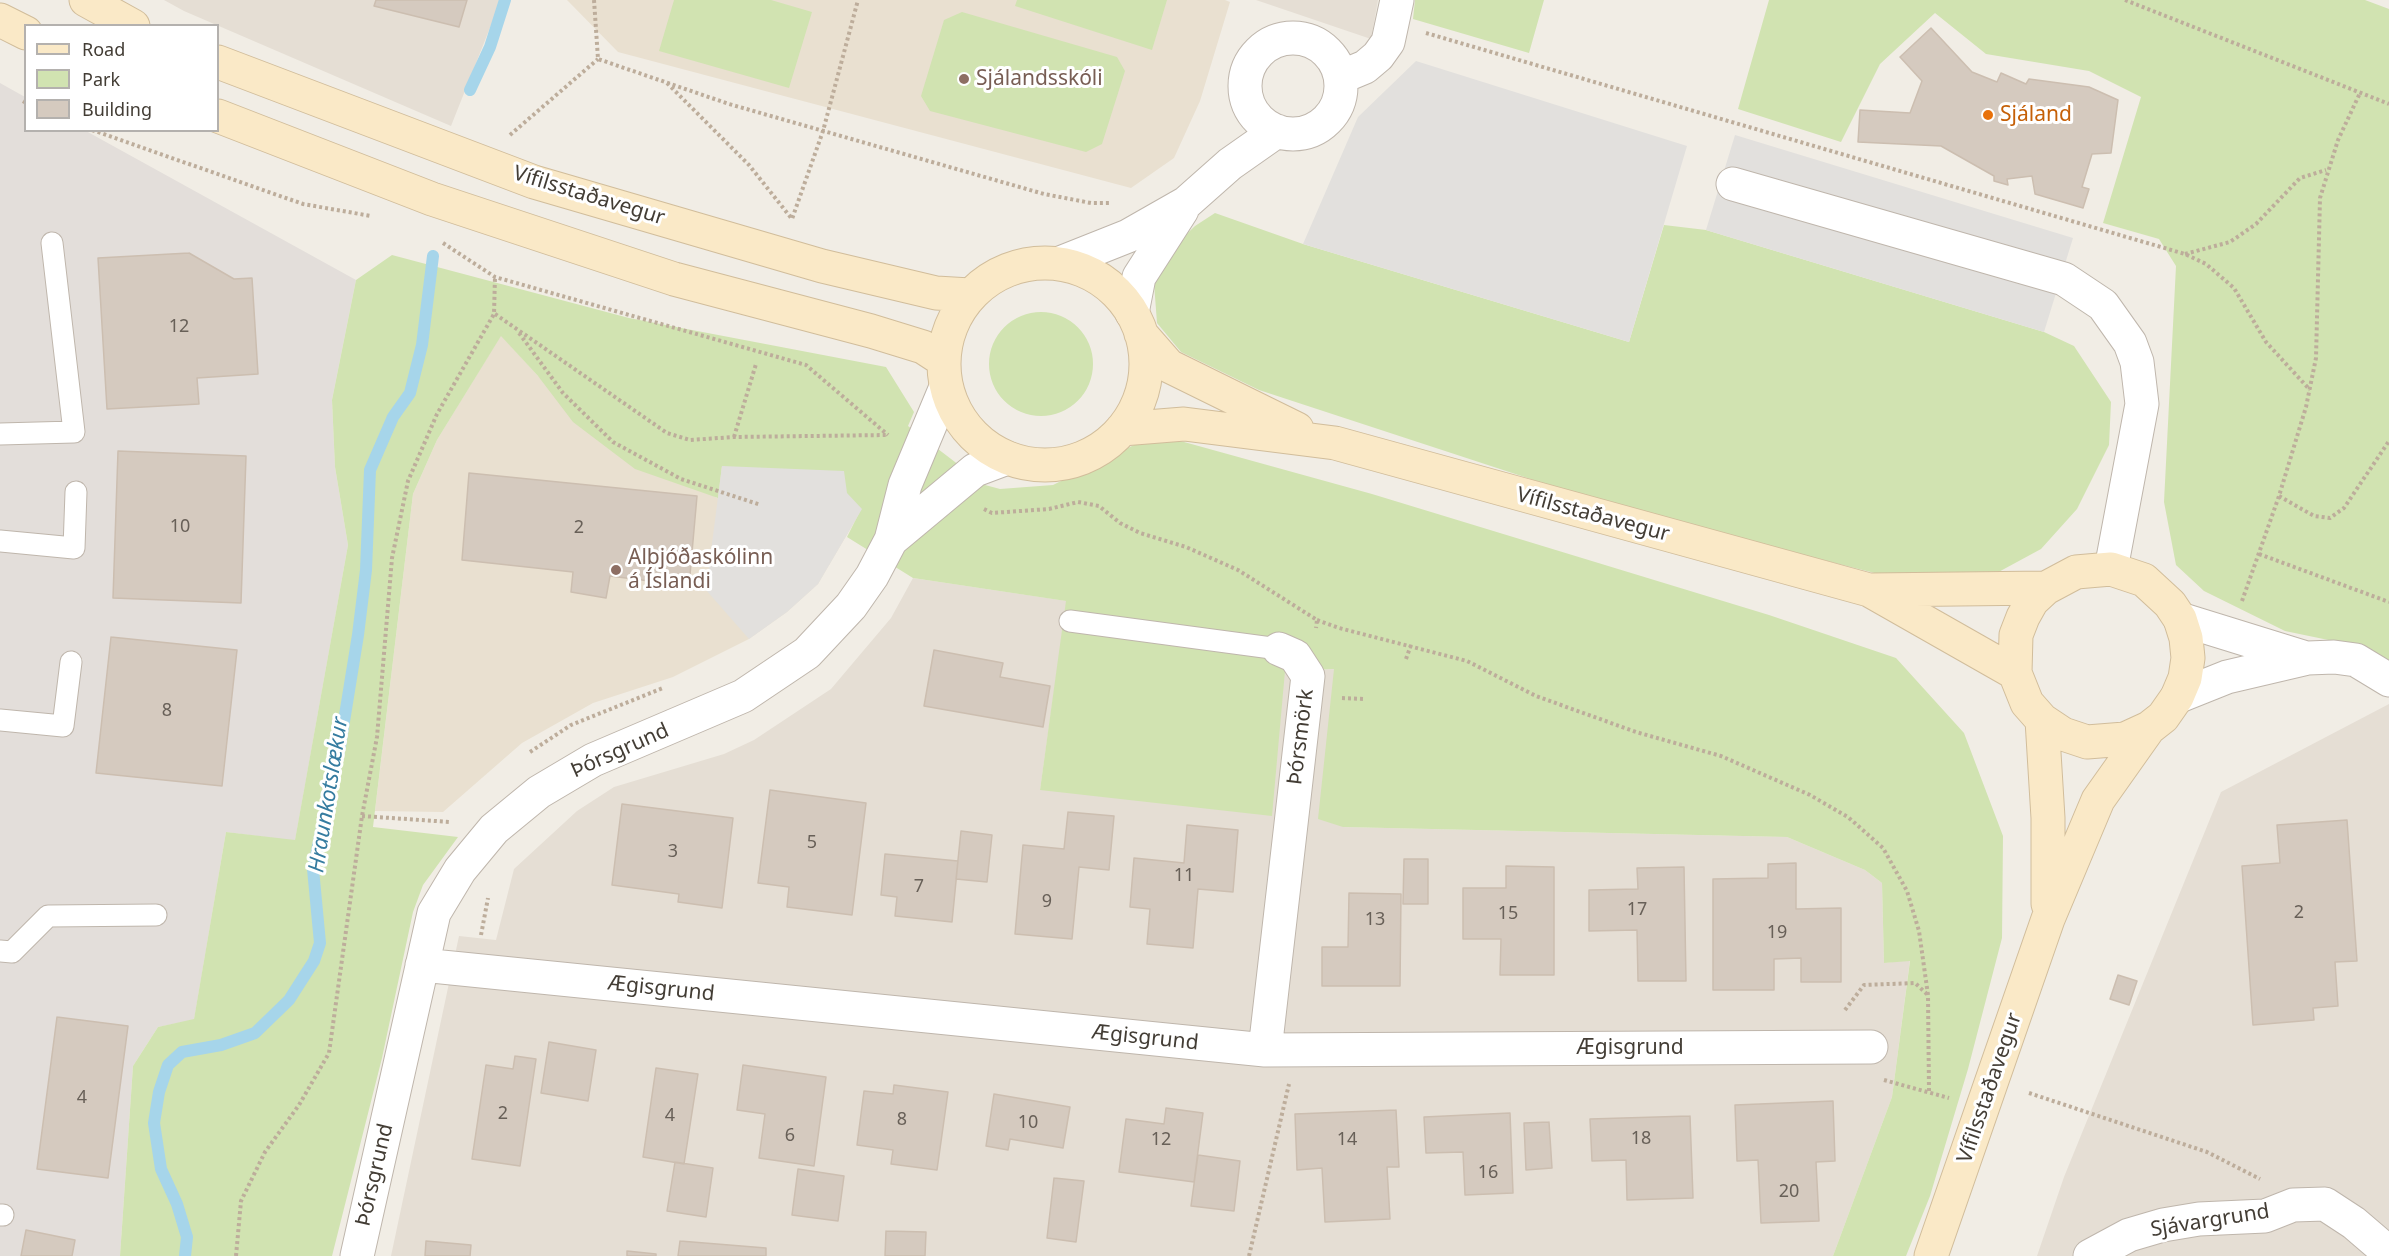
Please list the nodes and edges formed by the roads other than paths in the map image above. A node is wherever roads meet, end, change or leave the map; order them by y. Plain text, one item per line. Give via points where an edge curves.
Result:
1 (86, 0) edge
2 (115, 0) edge
3 (1395, 12) edge
4 (0, 20) edge
5 (129, 24) edge
6 (137, 24) edge
7 (24, 32) edge
8 (219, 62) edge
9 (1341, 77) junction
10 (219, 116) edge
11 (1277, 131) junction
12 (1733, 184) dead end
13 (1186, 203) junction
14 (52, 243) dead end
15 (1060, 263) junction
16 (970, 295) junction
17 (1137, 324) junction
18 (945, 374) junction
19 (1122, 429) junction
20 (0, 434) edge
21 (1318, 439) junction
22 (1007, 458) junction
23 (76, 492) dead end
24 (891, 540) junction
25 (0, 541) edge
26 (2111, 569) junction
27 (2046, 588) junction
28 (1869, 590) junction
29 (2180, 619) junction
30 (1070, 621) dead end
31 (1279, 649) joint
32 (2308, 658) junction
33 (71, 662) dead end
34 (2015, 672) junction
35 (2389, 680) edge
36 (2177, 697) junction
37 (0, 720) edge
38 (2042, 720) junction
39 (2149, 729) junction
40 (156, 915) dead end
41 (2048, 919) junction
42 (0, 951) edge
43 (422, 965) junction
44 (1861, 1047) road end
45 (1265, 1050) junction
46 (2386, 1245) edge
47 (357, 1256) edge
48 (1931, 1256) edge
49 (2090, 1256) edge

1 - 5 street
2 - 6 street
3 - 9 street via 1388,42 1378,56 1365,67
4 - 7 street
8 - 16 street, Vífilsstaðavegur via 534,182 833,269 936,293
9 - 11 street via 1341,94 1325,122 1294,134
9 - 11 street via 1324,49 1309,40 1276,41 1262,50 1251,62 1246,95 1252,111
10 - 18 street via 432,199 674,279 923,347
11 - 13 street via 1230,164
12 - 26 street via 2064,279 2103,305 2130,343 2142,384 2139,425
13 - 15 street via 1128,236
13 - 17 street via 1139,278
14 - 20 lane via 74,432
15 - 16 street, Vífilsstaðavegur via 1011,268 988,279
15 - 17 street, Vífilsstaðavegur via 1102,280 1119,295
16 - 18 street, Vífilsstaðavegur via 951,325
17 - 19 street via 1146,354 1143,384
17 - 21 street, Vífilsstaðavegur via 1169,366
18 - 22 street via 956,412 969,431
18 - 24 street, Þórsgrund via 905,484
19 - 21 street, Vífilsstaðavegur via 1184,424
19 - 22 street via 1089,455 1069,462 1048,465
21 - 28 street, Vífilsstaðavegur
22 - 24 street, Þórsgrund via 975,470
23 - 25 lane via 74,548
24 - 43 street, Þórsgrund via 851,606 807,652 743,696 593,759 539,792 494,829 460,870 434,913
26 - 27 street, Vífilsstaðavegur via 2076,572
26 - 29 street, Vífilsstaðavegur via 2144,580
27 - 28 street, Vífilsstaðavegur
27 - 34 street, Vífilsstaðavegur via 2032,602 2016,635
28 - 34 street, Vífilsstaðavegur
29 - 32 street
29 - 36 street, Vífilsstaðavegur via 2188,658
30 - 31 lane, Þórsmörk
31 - 45 street, Þórsmörk via 1295,656 1308,676
32 - 35 street via 2356,660
32 - 36 street via 2227,677
33 - 37 lane via 63,726
34 - 38 street, Vífilsstaðavegur via 2027,703
36 - 39 street, Vífilsstaðavegur
38 - 39 street, Vífilsstaðavegur via 2069,736 2100,743 2126,739
38 - 41 street, Vífilsstaðavegur via 2048,818
39 - 41 street, Vífilsstaðavegur via 2098,800
40 - 42 lane via 48,916 12,952
41 - 48 street, Vífilsstaðavegur
43 - 45 street, Ægisgrund
43 - 47 street, Þórsgrund
44 - 45 street, Ægisgrund
46 - 49 street, Sjávargrund via 2325,1204 2293,1205 2265,1216 2163,1225 2129,1235

